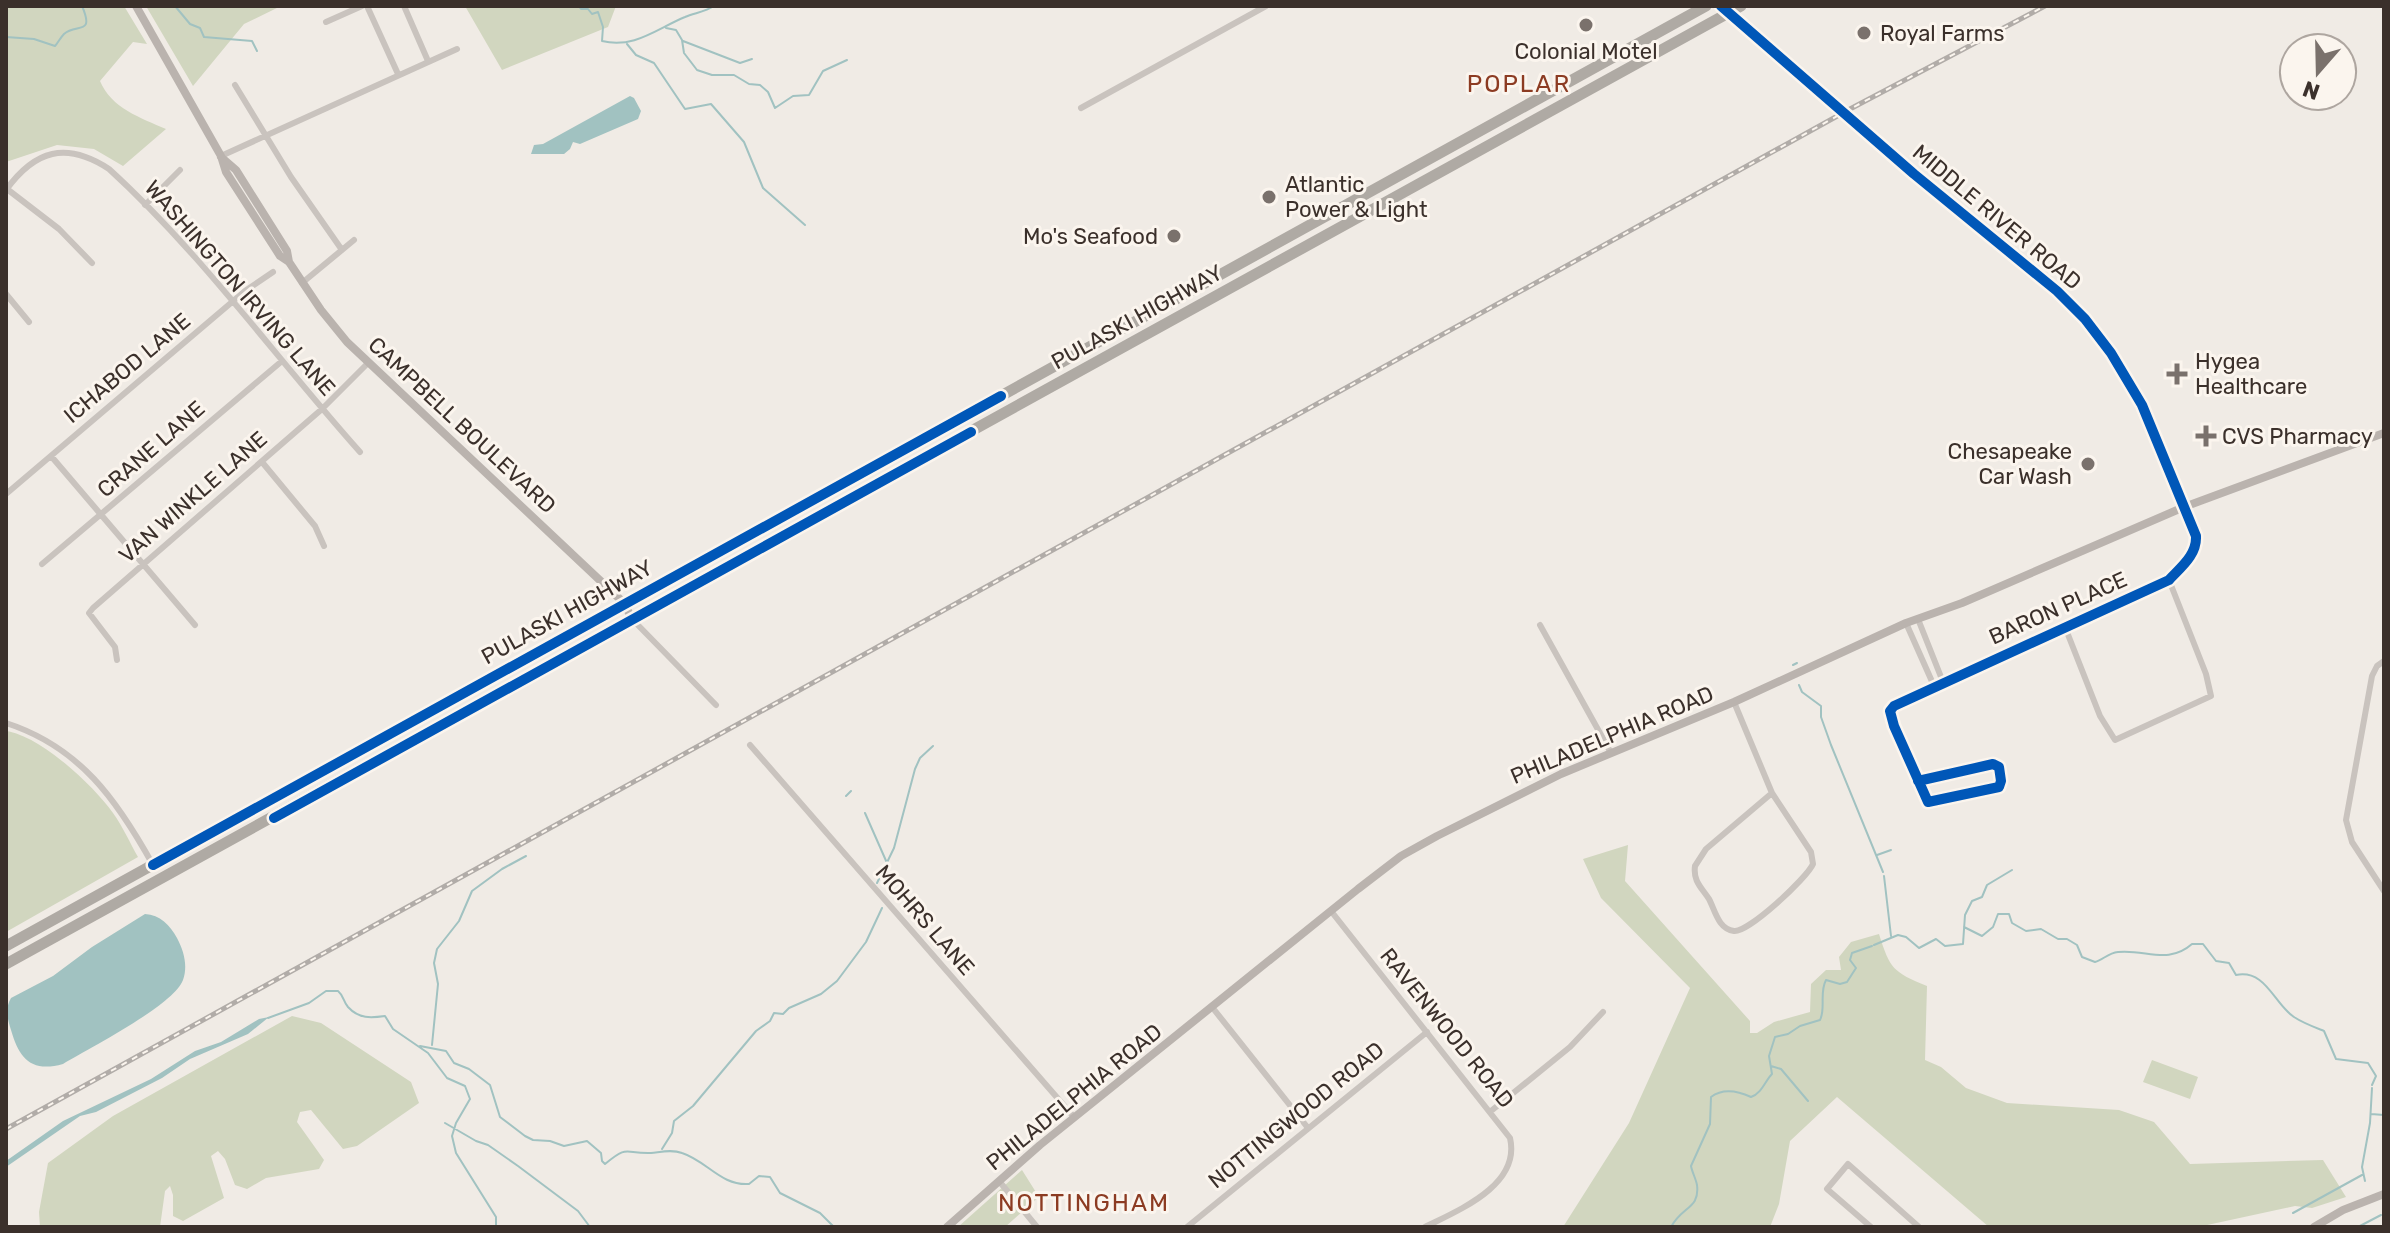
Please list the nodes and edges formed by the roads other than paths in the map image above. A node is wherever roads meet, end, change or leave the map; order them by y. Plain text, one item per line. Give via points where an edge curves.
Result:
1 (136, 6) edge
2 (364, 6) edge
3 (404, 6) edge
4 (1266, 6) edge
5 (1706, 6) edge
6 (1741, 6) edge
7 (1725, 10) edge
8 (326, 22) dead end
9 (457, 49) dead end
10 (428, 61) junction
11 (398, 74) junction
12 (235, 85) dead end
13 (1081, 108) dead end
14 (265, 136) junction
15 (221, 156) junction
16 (180, 170) dead end
17 (6, 190) edge
18 (145, 205) junction
19 (354, 240) dead end
20 (342, 250) junction
21 (92, 263) dead end
22 (273, 272) dead end
23 (302, 283) junction
24 (6, 294) edge
25 (233, 301) junction
26 (29, 322) dead end
27 (282, 361) junction
28 (369, 362) junction
29 (322, 409) junction
30 (2384, 433) edge
31 (360, 452) dead end
32 (51, 456) junction
33 (262, 462) junction
34 (6, 494) edge
35 (2184, 507) junction
36 (101, 515) junction
37 (324, 546) dead end
38 (42, 564) dead end
39 (143, 565) junction
40 (2169, 580) junction
41 (624, 603) junction
42 (632, 619) junction
43 (1918, 619) junction
44 (1906, 623) junction
45 (195, 625) dead end
46 (1540, 625) dead end
47 (2065, 627) junction
48 (117, 660) dead end
49 (2384, 661) edge
50 (1943, 682) junction
51 (1934, 686) junction
52 (1734, 702) junction
53 (716, 705) dead end
54 (6, 723) edge
55 (750, 745) dead end
56 (1611, 753) junction
57 (1918, 781) junction
58 (1772, 793) junction
59 (266, 803) junction
60 (274, 818) junction
61 (153, 865) junction
62 (2384, 890) edge
63 (1331, 911) junction
64 (6, 946) edge
65 (6, 964) edge
66 (1212, 1007) junction
67 (1603, 1012) dead end
68 (1427, 1032) junction
69 (1491, 1111) junction
70 (1074, 1117) junction
71 (1308, 1128) junction
72 (999, 1181) junction
73 (2384, 1194) edge
74 (947, 1227) edge
75 (1037, 1227) edge
76 (1187, 1227) edge
77 (1425, 1227) edge
78 (1871, 1227) edge
79 (1919, 1227) edge
80 (2314, 1227) edge

1 - 15 main road, CAMPBELL BOULEVARD
2 - 8 street
2 - 11 street
3 - 10 street
4 - 13 street
5 - 41 highway, PULASKI HIGHWAY
6 - 7 highway, PULASKI HIGHWAY
7 - 35 main road, MIDDLE RIVER ROAD via 2085,319 2142,405
7 - 42 highway, PULASKI HIGHWAY
9 - 10 street
10 - 11 street
11 - 14 street
12 - 14 street
14 - 15 street
14 - 20 street
15 - 23 main road, CAMPBELL BOULEVARD via 226,172
16 - 18 street
17 - 18 street, WASHINGTON IRVING LANE via 26,166 70,153 109,169
17 - 21 street via 59,229
18 - 25 street, WASHINGTON IRVING LANE
19 - 20 street
20 - 23 street
22 - 25 street, ICHABOD LANE
23 - 28 main road, CAMPBELL BOULEVARD via 335,329
24 - 26 street
25 - 27 street, WASHINGTON IRVING LANE
25 - 32 street, ICHABOD LANE
27 - 29 street, WASHINGTON IRVING LANE
27 - 36 street, CRANE LANE
28 - 29 street, VAN WINKLE LANE
28 - 41 main road, CAMPBELL BOULEVARD
29 - 31 street, WASHINGTON IRVING LANE
29 - 33 street, VAN WINKLE LANE
30 - 35 main road, PHILADELPHIA ROAD
32 - 34 street, ICHABOD LANE
32 - 36 street
33 - 37 street via 315,526
33 - 39 street, VAN WINKLE LANE
35 - 40 street, BARON PLACE via 2196,547
35 - 43 main road, PHILADELPHIA ROAD
36 - 38 street, CRANE LANE
36 - 39 street
39 - 45 street
39 - 48 street, VAN WINKLE LANE via 89,613 115,647
40 - 47 street, BARON PLACE
40 - 47 street via 2211,696 2186,708 2115,740 2100,716
41 - 42 main road
41 - 59 highway, PULASKI HIGHWAY
42 - 53 street
42 - 60 highway, PULASKI HIGHWAY
43 - 44 main road, PHILADELPHIA ROAD
43 - 50 street
44 - 51 street
44 - 52 main road, PHILADELPHIA ROAD
46 - 56 street
47 - 50 street, BARON PLACE
49 - 62 street via 2372,676 2346,820 2352,842
50 - 51 street, BARON PLACE
51 - 57 street, BARON PLACE via 1890,711
52 - 56 main road, PHILADELPHIA ROAD
52 - 58 street
54 - 61 street via 52,744 91,775 117,804
55 - 70 street, MOHRS LANE
56 - 63 main road, PHILADELPHIA ROAD via 1433,837
57 - 57 street via 1928,802 1999,787 2001,781 1999,767 1993,764
58 - 58 street via 1811,852 1813,864 1756,921 1740,931 1730,930 1718,920 1697,883 1695,866 1706,849
59 - 60 highway
59 - 61 highway, PULASKI HIGHWAY
60 - 65 highway, PULASKI HIGHWAY
61 - 64 highway, PULASKI HIGHWAY
63 - 66 main road, PHILADELPHIA ROAD
63 - 68 street, RAVENWOOD ROAD
66 - 70 main road, PHILADELPHIA ROAD
66 - 71 street
67 - 69 street via 1570,1047
68 - 69 street, RAVENWOOD ROAD
68 - 71 street, NOTTINGWOOD ROAD
69 - 77 street, RAVENWOOD ROAD via 1510,1138 1508,1169 1466,1206
70 - 72 main road, PHILADELPHIA ROAD
71 - 76 street, NOTTINGWOOD ROAD
72 - 74 main road, PHILADELPHIA ROAD
72 - 75 street
73 - 80 main road
78 - 79 street via 1827,1189 1848,1164

